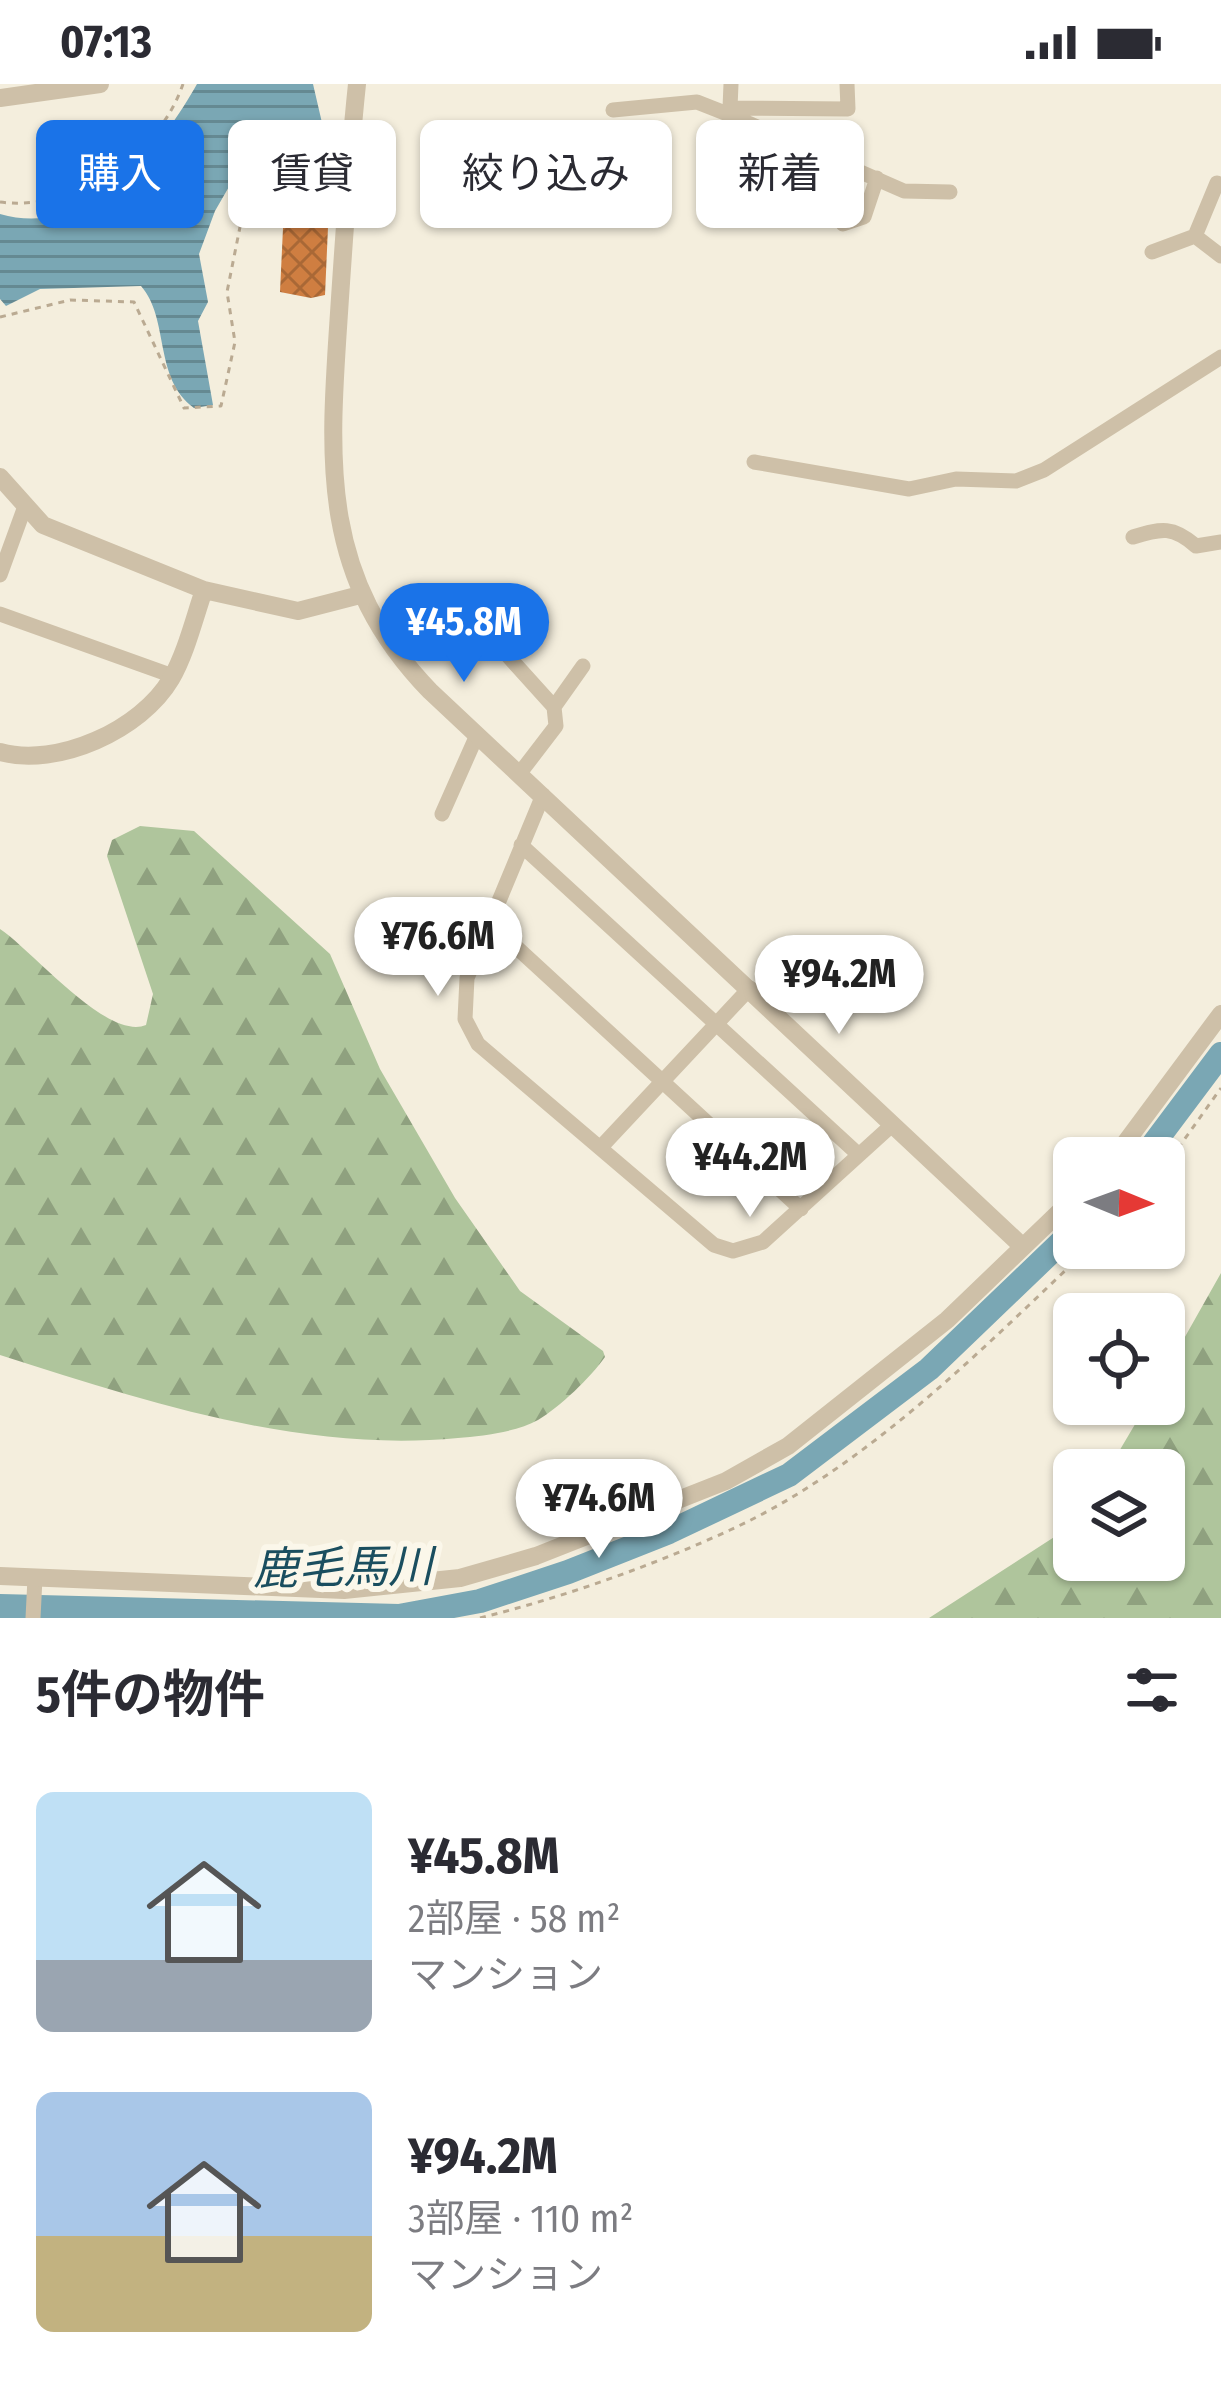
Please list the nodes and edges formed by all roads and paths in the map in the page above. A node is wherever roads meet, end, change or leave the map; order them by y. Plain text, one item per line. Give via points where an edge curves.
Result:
1 (100, 84) edge
2 (183, 84) edge
3 (357, 84) edge
4 (731, 84) edge
5 (848, 84) edge
6 (11, 93) edge
7 (613, 110) dead end
8 (730, 111) junction
9 (353, 120) edge
10 (877, 178) junction
11 (1216, 183) dead end
12 (950, 192) dead end
13 (0, 202) edge
14 (864, 217) edge
15 (240, 228) edge
16 (345, 228) edge
17 (1195, 236) junction
18 (1152, 252) dead end
19 (1221, 256) edge
20 (0, 317) edge
21 (1221, 357) edge
22 (754, 462) dead end
23 (0, 477) edge
24 (24, 509) junction
25 (1133, 537) dead end
26 (1221, 542) edge
27 (0, 575) edge
28 (204, 590) junction
29 (360, 595) junction
30 (0, 614) edge
31 (522, 626) dead end
32 (583, 666) dead end
33 (173, 676) junction
34 (554, 706) junction
35 (477, 734) junction
36 (0, 752) edge
37 (520, 773) junction
38 (543, 795) junction
39 (442, 814) dead end
40 (521, 845) junction
41 (489, 922) junction
42 (750, 988) junction
43 (1221, 1014) edge
44 (716, 1023) junction
45 (664, 1080) junction
46 (1221, 1088) edge
47 (892, 1125) junction
48 (1130, 1137) edge
49 (1185, 1139) edge
50 (601, 1147) junction
51 (859, 1155) junction
52 (801, 1209) junction
53 (1053, 1218) edge
54 (1023, 1247) junction
55 (1065, 1269) edge
56 (0, 1576) edge
57 (34, 1581) junction
58 (33, 1618) edge
59 (480, 1618) edge

1 - 6 street
2 - 13 path via 165,119 120,166 56,199
3 - 9 street
4 - 8 street
5 - 8 street via 848,109
7 - 8 street via 697,102
8 - 10 street
10 - 12 street via 904,191
10 - 14 street
11 - 17 street
15 - 20 path via 227,292 235,343 221,406 184,408 134,302 70,301
16 - 29 street via 330,441 334,506
17 - 18 street
17 - 19 street
21 - 22 street via 1016,481 956,479 909,489
23 - 24 street
24 - 27 street
24 - 28 street via 70,539
25 - 26 street via 1164,528 1196,546
28 - 29 street via 298,611
28 - 33 street
29 - 35 street via 416,676
30 - 33 street
31 - 34 street via 508,656
32 - 34 street
33 - 36 street via 142,713 70,751 38,758
34 - 37 street via 556,726
35 - 37 street
35 - 39 street
37 - 38 street
38 - 40 street
38 - 42 street
40 - 41 street
40 - 44 street
41 - 45 street
41 - 50 street via 467,978 470,1030
42 - 44 street
42 - 47 street
43 - 48 street
44 - 45 street
44 - 51 street
45 - 50 street
45 - 52 street
46 - 49 path
47 - 51 street
47 - 54 street
50 - 52 street via 715,1245 733,1251 763,1242
51 - 52 street
53 - 54 street
54 - 57 street via 947,1320 788,1446 726,1481 536,1556 401,1588
55 - 59 path via 915,1403 806,1485 732,1529
56 - 57 street
57 - 58 street

